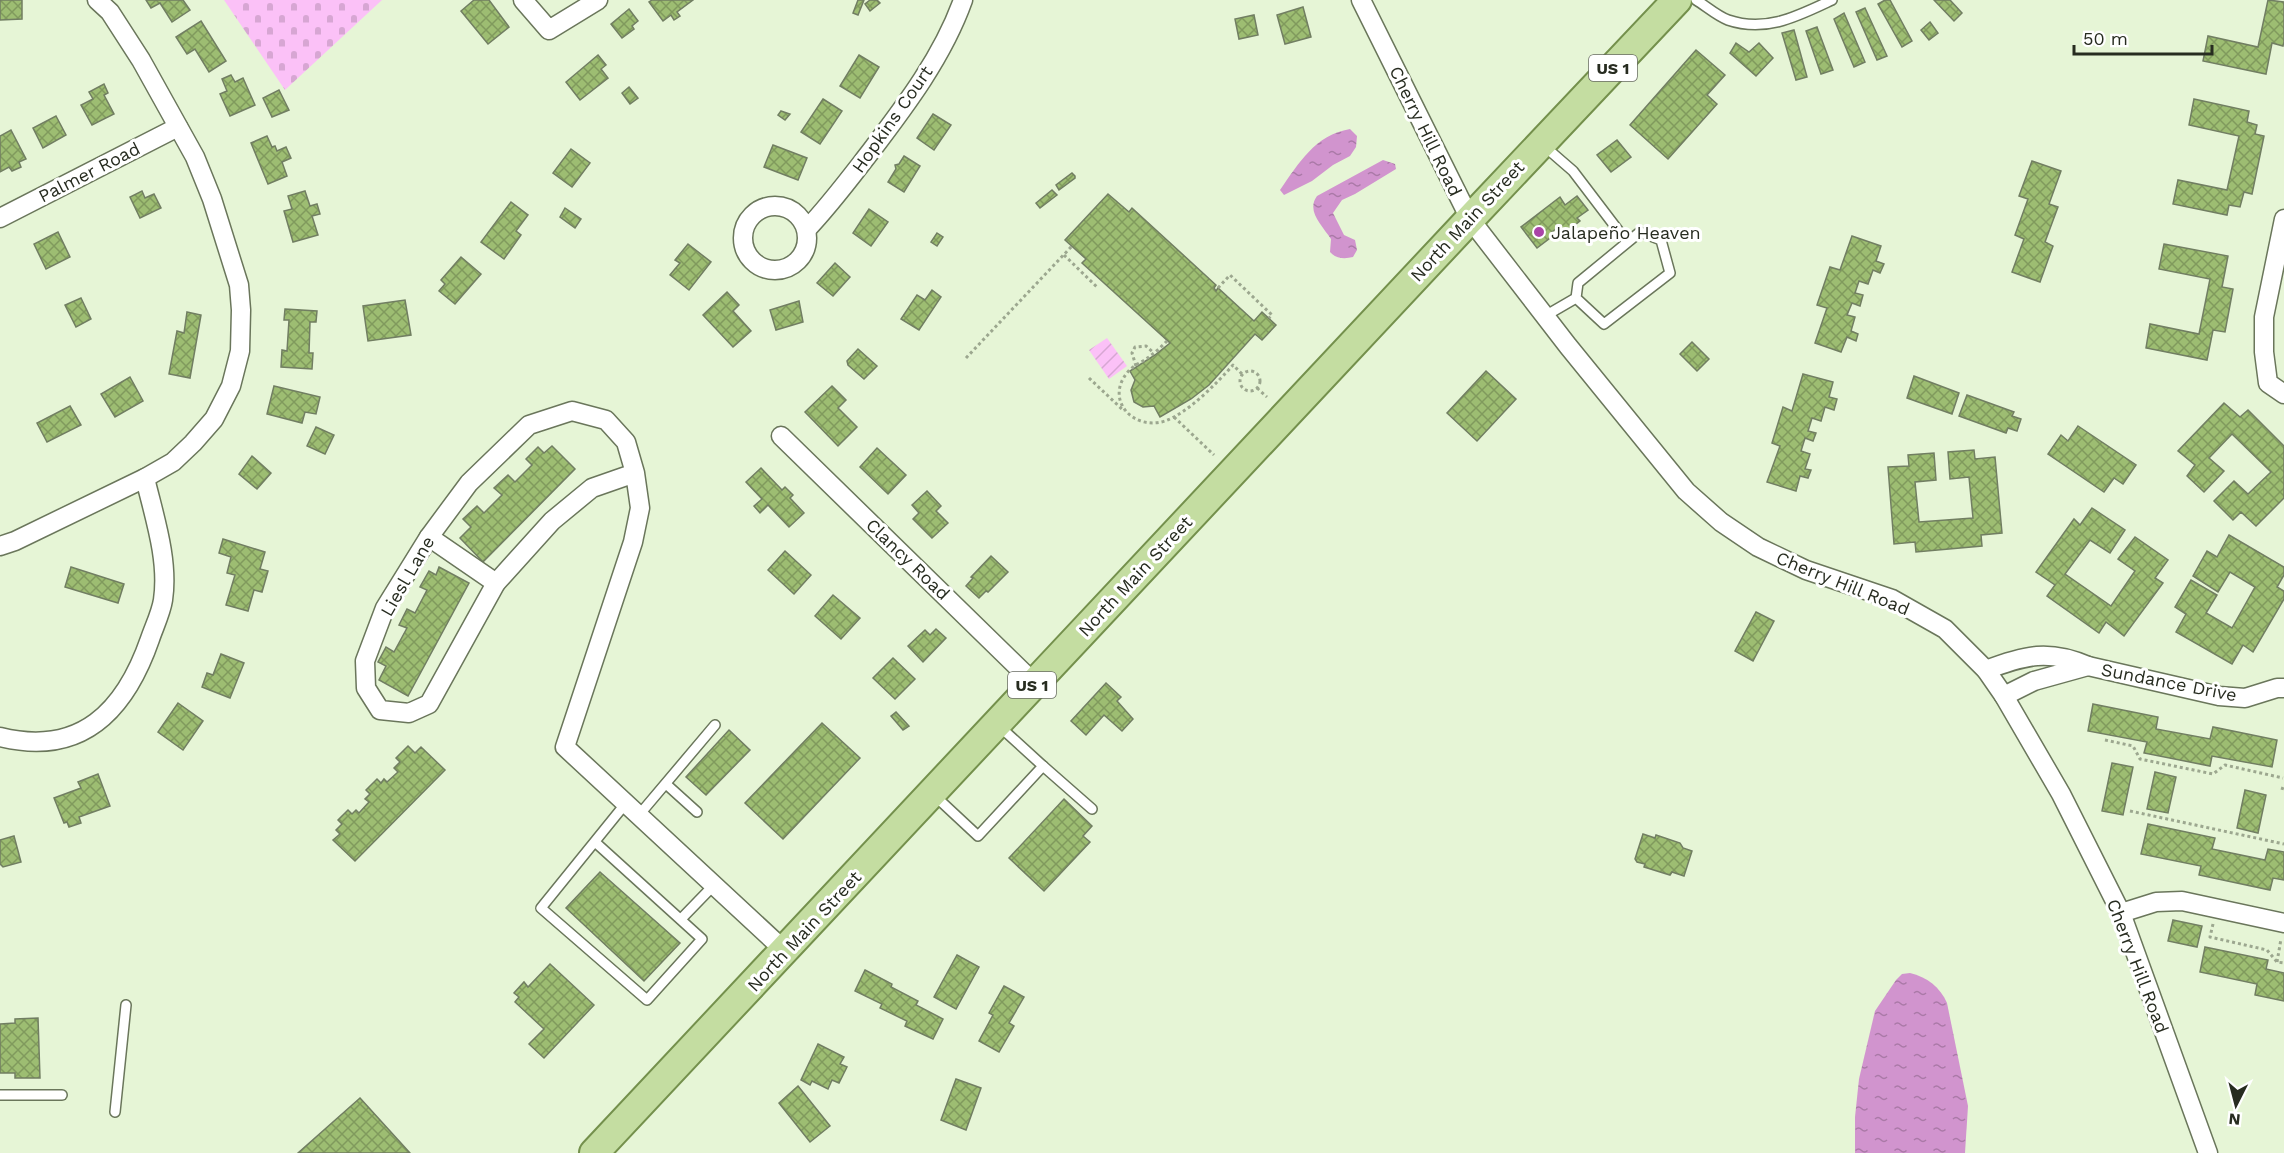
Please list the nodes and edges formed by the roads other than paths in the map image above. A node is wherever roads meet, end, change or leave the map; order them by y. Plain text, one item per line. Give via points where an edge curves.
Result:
1 (97, 0) edge
2 (523, 0) edge
3 (598, 0) edge
4 (963, 0) edge
5 (1361, 0) edge
6 (1677, 0) edge
7 (1696, 0) edge
8 (1832, 0) edge
9 (178, 127) junction
10 (1541, 143) junction
11 (0, 218) edge
12 (1470, 219) junction
13 (2284, 219) edge
14 (807, 229) dead end
15 (1627, 243) junction
16 (1576, 298) junction
17 (1545, 316) junction
18 (2284, 394) edge
19 (781, 436) dead end
20 (635, 472) junction
21 (145, 478) junction
22 (429, 537) junction
23 (0, 546) edge
24 (496, 583) junction
25 (2088, 666) junction
26 (1986, 670) junction
27 (1034, 683) junction
28 (2284, 688) edge
29 (2004, 696) junction
30 (997, 724) junction
31 (715, 725) dead end
32 (0, 737) edge
33 (1043, 766) junction
34 (666, 783) junction
35 (932, 793) junction
36 (633, 809) junction
37 (1092, 809) dead end
38 (697, 812) dead end
39 (595, 842) junction
40 (714, 885) junction
41 (2121, 913) junction
42 (681, 920) junction
43 (2284, 923) edge
44 (785, 951) junction
45 (126, 1005) dead end
46 (0, 1095) edge
47 (62, 1095) dead end
48 (115, 1112) dead end
49 (594, 1153) edge
50 (2208, 1153) edge

1 - 9 street via 110,12 141,60
2 - 3 street via 549,30
4 - 14 street, Hopkins Court via 949,34 897,117
5 - 12 street, Cherry Hill Road
6 - 10 main road, North Main Street / US 1
7 - 8 lane via 1727,20 1757,25 1786,21
9 - 11 street, Palmer Road
9 - 21 street via 212,199 239,285 240,351 231,386 214,419 173,462
10 - 12 main road, North Main Street / US 1
10 - 15 lane via 1573,171
12 - 17 street, Cherry Hill Road
12 - 27 main road, North Main Street / US 1
13 - 18 street via 2264,317 2268,383
15 - 16 lane via 1578,283
15 - 16 lane via 1640,232 1661,240 1670,273 1604,324
16 - 17 lane
17 - 26 street, Cherry Hill Road via 1686,491 1721,522 1768,552 1806,570 1892,599 1928,619 1945,629
19 - 27 street, Clancy Road
20 - 22 street, Liesl Lane via 626,442 606,420 572,411 529,425 469,483
20 - 24 street, Liesl Lane via 592,488 552,521
20 - 36 street, Liesl Lane via 640,508 633,542 565,747
21 - 23 street
21 - 32 street via 161,548 163,601 134,680 109,714 77,733 32,742
22 - 24 street
22 - 24 street, Liesl Lane via 386,608 365,661 366,688 380,710 410,713 429,704
25 - 26 street, Sundance Drive via 2046,654 2021,657
25 - 28 street, Sundance Drive via 2219,696 2245,698
25 - 29 street, Sundance Drive via 2042,678
26 - 29 street, Cherry Hill Road
27 - 30 main road, North Main Street / US 1
29 - 41 street, Cherry Hill Road via 2061,794
30 - 33 lane
30 - 35 main road, North Main Street / US 1
31 - 34 lane
33 - 35 lane via 978,836
33 - 37 lane
34 - 36 lane
34 - 38 lane
35 - 44 main road, North Main Street / US 1
36 - 39 lane
36 - 40 street, Liesl Lane
39 - 42 lane
39 - 42 lane via 541,908 647,1000 702,939
40 - 42 lane
40 - 44 street, Liesl Lane
41 - 43 street via 2156,902 2182,901
41 - 50 street, Cherry Hill Road
44 - 49 main road, North Main Street / US 1
45 - 48 lane
46 - 47 lane

